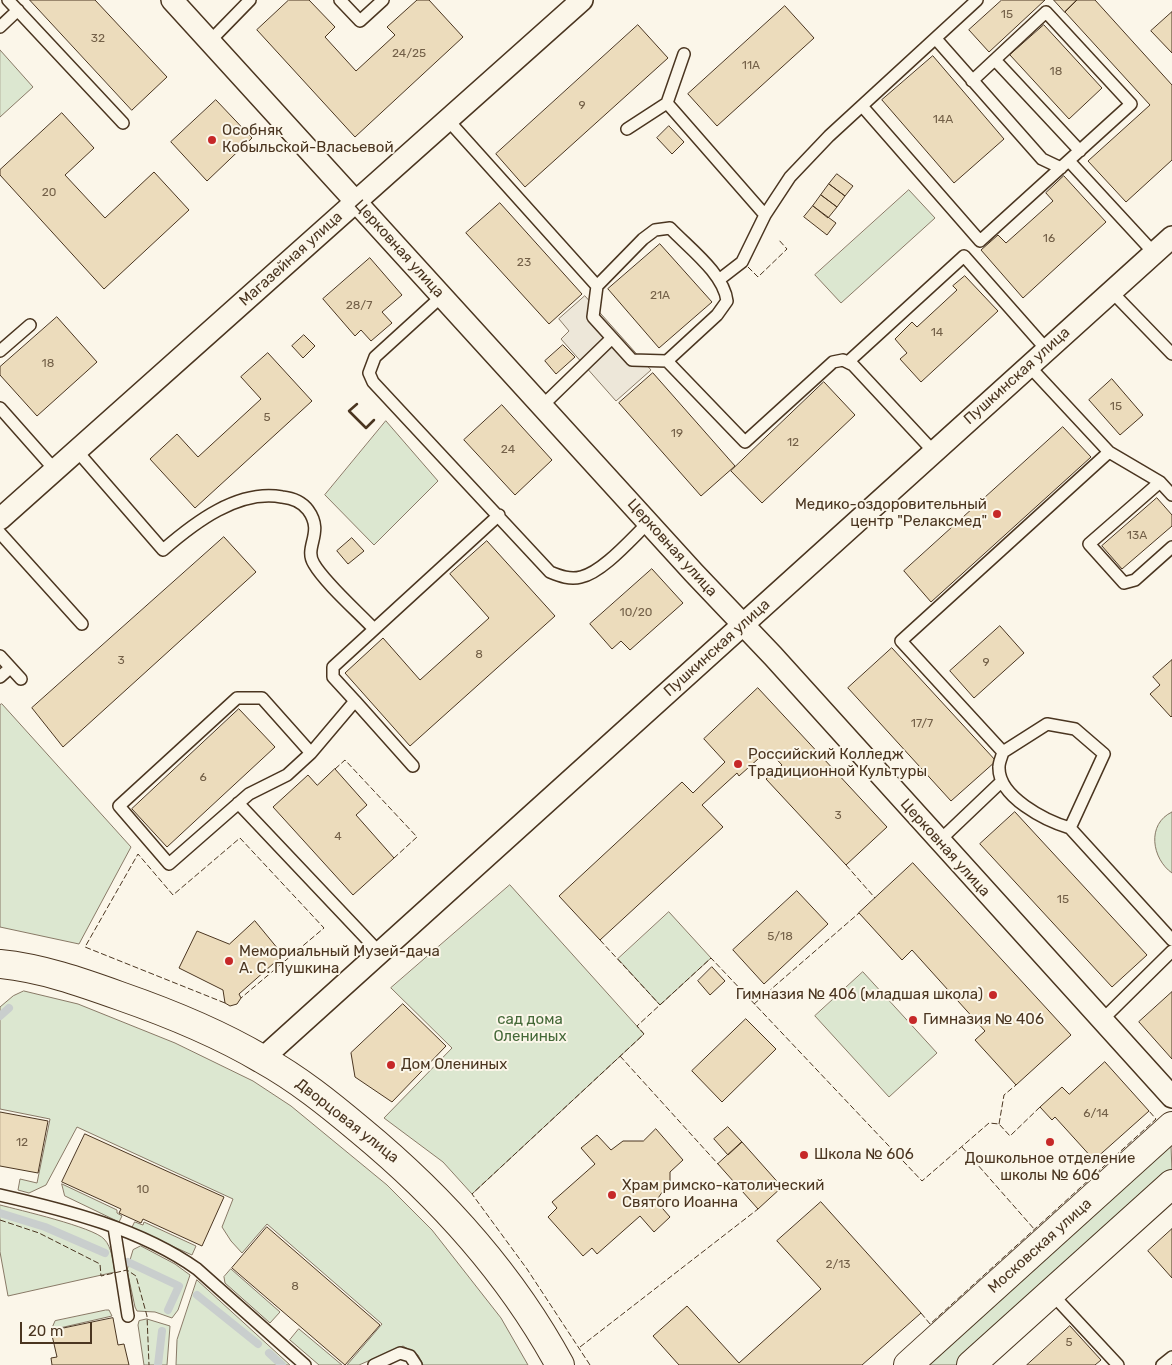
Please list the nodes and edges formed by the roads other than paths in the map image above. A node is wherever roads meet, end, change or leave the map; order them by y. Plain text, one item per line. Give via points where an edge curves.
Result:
1 (8, 0) edge
2 (172, 0) edge
3 (250, 0) edge
4 (340, 0) edge
5 (383, 0) edge
6 (582, 0) edge
7 (977, 0) edge
8 (18, 10) junction
9 (0, 27) edge
10 (936, 40) junction
11 (210, 41) junction
12 (684, 54) dead end
13 (995, 60) junction
14 (972, 81) junction
15 (667, 103) junction
16 (862, 106) junction
17 (447, 119) junction
18 (123, 122) dead end
19 (627, 129) dead end
20 (1080, 151) junction
21 (1065, 164) junction
22 (355, 201) junction
23 (765, 215) junction
24 (1172, 237) edge
25 (1154, 254) junction
26 (720, 279) junction
27 (596, 286) junction
28 (1111, 291) junction
29 (442, 296) junction
30 (30, 325) dead end
31 (612, 338) junction
32 (1047, 350) junction
33 (0, 351) edge
34 (1172, 354) edge
35 (667, 361) junction
36 (848, 362) junction
37 (1029, 366) junction
38 (542, 406) junction
39 (0, 408) edge
40 (77, 450) junction
41 (934, 452) junction
42 (1110, 452) junction
43 (55, 470) junction
44 (1160, 482) junction
45 (1172, 495) edge
46 (499, 515) junction
47 (0, 519) edge
48 (648, 522) junction
49 (0, 533) edge
50 (1172, 547) edge
51 (82, 624) dead end
52 (743, 624) junction
53 (374, 629) junction
54 (0, 656) edge
55 (10, 668) junction
56 (0, 677) edge
57 (21, 679) dead end
58 (355, 701) junction
59 (1003, 752) junction
60 (311, 753) junction
61 (413, 766) dead end
62 (1002, 781) junction
63 (238, 803) junction
64 (1070, 828) junction
65 (939, 841) junction
66 (1172, 940) edge
67 (1172, 951) edge
68 (378, 952) junction
69 (0, 964) edge
70 (1102, 1020) junction
71 (262, 1059) junction
72 (1172, 1097) edge
73 (1172, 1126) edge
74 (1172, 1184) edge
75 (0, 1195) edge
76 (114, 1227) junction
77 (1051, 1293) junction
78 (128, 1316) dead end
79 (1172, 1356) edge
80 (306, 1365) edge
81 (374, 1365) edge
82 (416, 1365) edge
83 (560, 1365) edge
84 (908, 1365) edge
85 (971, 1365) edge
86 (1118, 1365) edge
87 (1162, 1365) edge

1 - 8 lane
2 - 11 street, Церковная улица
3 - 11 lane
4 - 5 lane via 360,21
6 - 17 street, Магазейная улица
7 - 10 lane
8 - 9 lane
8 - 18 lane
10 - 14 lane
10 - 16 lane
11 - 22 street, Церковная улица
12 - 15 lane
13 - 14 lane
13 - 20 lane
13 - 20 lane via 1046,12 1131,104
14 - 21 lane via 1042,159
15 - 19 lane
15 - 23 lane
16 - 21 lane via 980,241
16 - 23 lane via 790,177
17 - 22 street, Магазейная улица
17 - 27 lane
20 - 21 lane
21 - 25 lane
22 - 29 street, Церковная улица
22 - 40 street, Магазейная улица
23 - 26 lane via 742,262
24 - 25 street, Пушкинская улица
25 - 28 street, Пушкинская улица
26 - 27 lane via 670,228 656,230 643,239
26 - 35 lane via 726,290 727,302
27 - 31 lane via 593,317
28 - 32 street, Пушкинская улица
28 - 34 lane
29 - 38 street, Церковная улица
29 - 46 lane via 375,357 369,373 373,382
30 - 33 lane
31 - 35 lane via 632,360
31 - 38 lane
32 - 36 lane via 964,256
32 - 37 street, Пушкинская улица
35 - 36 lane via 745,442 833,362
36 - 41 lane
37 - 41 street, Пушкинская улица
37 - 42 lane
38 - 48 street, Церковная улица
39 - 43 lane
40 - 43 street, Магазейная улица
40 - 53 lane via 163,550 188,528 228,505 256,496 275,495 293,499 308,509 314,521 312,562
41 - 52 street, Пушкинская улица
42 - 44 lane
42 - 59 lane via 902,641
43 - 47 street, Магазейная улица
44 - 45 lane
44 - 50 lane via 1090,544 1124,583 1136,580
46 - 48 lane via 550,572 564,578 581,577 596,571
46 - 53 lane
48 - 52 street, Церковная улица
49 - 51 lane
52 - 65 street, Церковная улица
52 - 68 street, Пушкинская улица
53 - 58 lane via 337,663 332,672
54 - 55 lane
55 - 56 lane
55 - 57 lane
58 - 60 lane
58 - 61 lane
59 - 62 lane via 999,767
59 - 64 lane via 1047,724 1075,730 1104,754
60 - 63 lane via 287,775
60 - 63 lane via 262,698 237,698 119,806 169,864
62 - 64 lane via 1024,806 1048,822
62 - 65 lane
63 - 68 lane
64 - 66 lane
65 - 70 street, Церковная улица
67 - 70 lane
68 - 71 street, Пушкинская улица
69 - 71 main road, Дворцовая улица via 75,980 144,1004
70 - 72 street, Церковная улица
71 - 83 main road, Дворцовая улица via 312,1090 419,1180 487,1255
73 - 84 main road, Московская улица
74 - 77 main road
75 - 76 lane via 66,1210
76 - 78 lane
76 - 80 lane via 196,1269
77 - 85 main road
77 - 86 lane
79 - 87 lane
81 - 82 lane via 400,1353 410,1356

